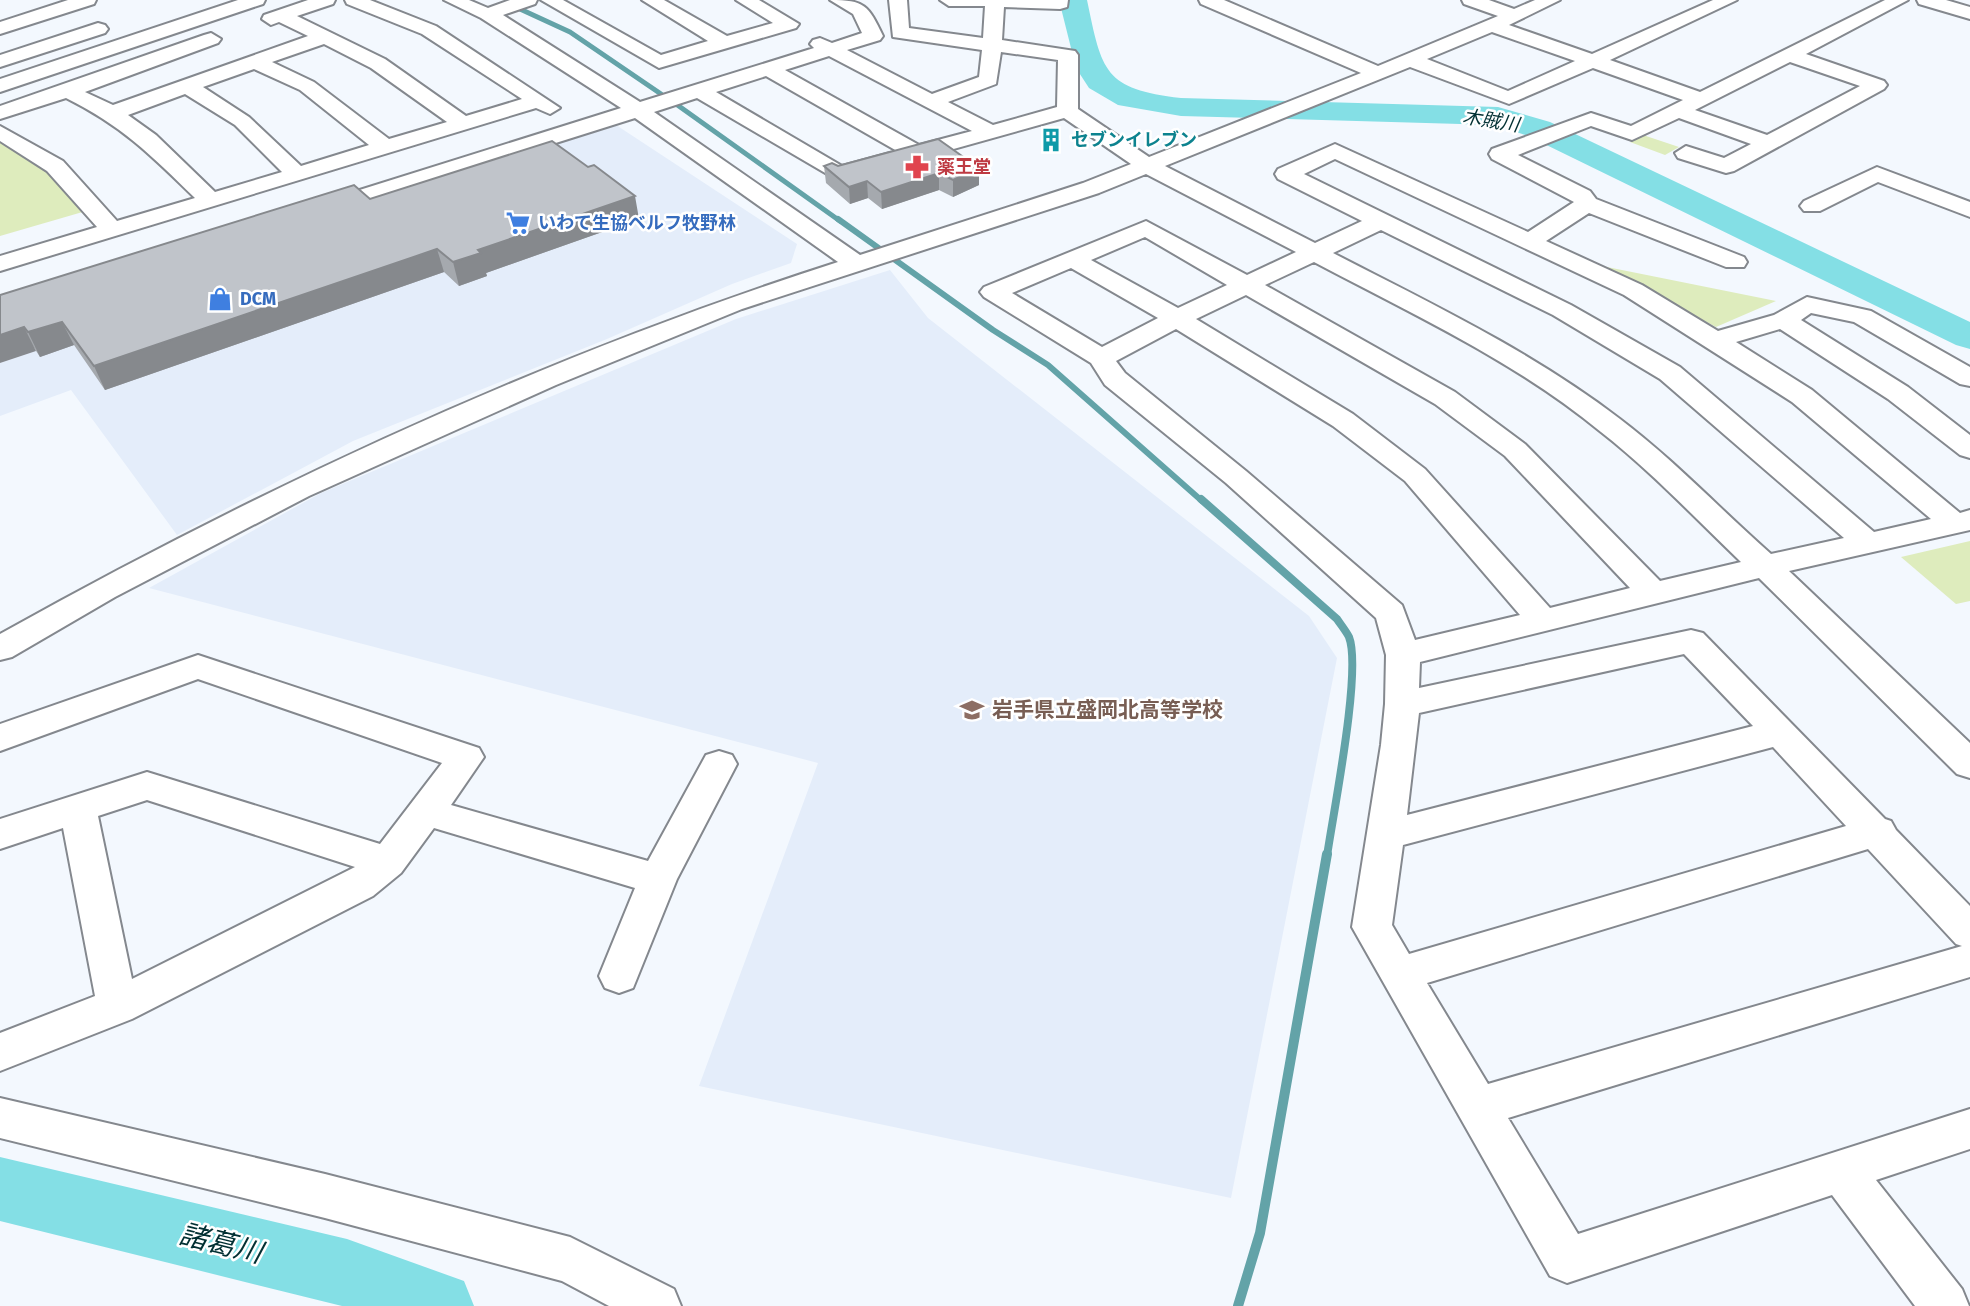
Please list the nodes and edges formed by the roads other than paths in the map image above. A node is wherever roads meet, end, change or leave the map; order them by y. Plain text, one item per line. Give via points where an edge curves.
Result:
1 (87, 0) edge
2 (256, 0) edge
3 (326, 0) edge
4 (354, 0) edge
5 (453, 0) edge
6 (528, 0) edge
7 (550, 0) edge
8 (651, 0) edge
9 (745, 0) edge
10 (839, 0) edge
11 (898, 0) edge
12 (949, 0) edge
13 (1059, 0) edge
14 (1208, 0) edge
15 (1471, 0) edge
16 (1551, 0) edge
17 (1727, 0) edge
18 (1899, 0) edge
19 (1926, 0) edge
20 (995, 1) edge
21 (18, 5) dead end
22 (152, 11) dead end
23 (1970, 13) edge
24 (488, 14) junction
25 (1514, 15) junction
26 (39, 16) junction
27 (281, 16) junction
28 (114, 24) dead end
29 (258, 24) dead end
30 (789, 24) junction
31 (181, 25) junction
32 (1492, 25) junction
33 (0, 28) edge
34 (234, 32) dead end
35 (325, 37) junction
36 (211, 39) junction
37 (725, 43) junction
38 (991, 45) junction
39 (830, 50) junction
40 (1789, 55) junction
41 (1408, 59) junction
42 (0, 61) edge
43 (1591, 61) junction
44 (255, 62) junction
45 (768, 69) junction
46 (1378, 73) junction
47 (0, 86) edge
48 (187, 86) junction
49 (698, 90) junction
50 (67, 91) junction
51 (1701, 99) junction
52 (539, 101) junction
53 (931, 101) junction
54 (636, 109) junction
55 (1067, 111) junction
56 (1678, 111) junction
57 (0, 113) edge
58 (113, 113) junction
59 (460, 122) dead end
60 (579, 127) junction
61 (989, 131) junction
62 (0, 132) edge
63 (1769, 143) junction
64 (385, 147) junction
65 (915, 152) junction
66 (1686, 153) dead end
67 (1148, 166) junction
68 (297, 174) junction
69 (210, 200) junction
70 (1587, 204) junction
71 (1812, 206) dead end
72 (1970, 210) edge
73 (302, 215) edge
74 (1381, 221) junction
75 (112, 230) junction
76 (1528, 242) junction
77 (1315, 252) junction
78 (1072, 258) junction
79 (1735, 262) dead end
80 (856, 263) junction
81 (0, 264) edge
82 (1247, 284) junction
83 (1177, 318) junction
84 (1783, 320) junction
85 (1714, 340) junction
86 (1101, 358) junction
87 (1970, 378) edge
88 (1970, 449) edge
89 (1962, 521) edge
90 (1868, 543) junction
91 (1765, 566) junction
92 (1653, 593) junction
93 (1543, 620) junction
94 (0, 649) edge
95 (1403, 655) junction
96 (1402, 704) junction
97 (1780, 732) junction
98 (0, 738) edge
99 (719, 764) dead end
100 (1970, 765) edge
101 (78, 809) junction
102 (426, 812) junction
103 (1878, 831) junction
104 (0, 834) edge
105 (1385, 835) junction
106 (388, 862) junction
107 (658, 879) junction
108 (1970, 932) edge
109 (1970, 960) edge
110 (1400, 974) junction
111 (619, 976) dead end
112 (117, 1006) junction
113 (0, 1052) edge
114 (1478, 1107) junction
115 (0, 1118) edge
116 (1970, 1129) edge
117 (1841, 1171) junction
118 (657, 1306) edge
119 (1945, 1306) edge

1 - 26 street
2 - 31 street
3 - 27 street
4 - 52 street via 429,30
5 - 24 street
6 - 24 street
7 - 37 street via 659,62
8 - 37 street
9 - 30 street
10 - 39 street via 861,11 873,36
11 - 38 street via 900,33
12 - 20 street
13 - 20 street
14 - 46 street
15 - 25 street
16 - 25 street
17 - 43 street
18 - 40 street
19 - 23 street
20 - 38 street
21 - 26 street
22 - 31 street
24 - 54 street
25 - 32 street
26 - 33 street
27 - 29 street
27 - 35 street
28 - 42 street
30 - 37 street
30 - 39 street
31 - 36 street
31 - 47 street
32 - 41 street
32 - 43 street
34 - 36 street
35 - 44 street
35 - 59 street via 354,47
36 - 50 street
38 - 53 street via 989,80
38 - 55 street via 1068,55
39 - 45 street
39 - 53 street
40 - 51 street
40 - 63 street via 1877,85
41 - 43 street via 1509,98
41 - 46 street
43 - 51 street
44 - 48 street
44 - 64 street via 307,86
45 - 49 street
45 - 65 street
46 - 67 street
48 - 58 street
48 - 68 street via 242,121
49 - 54 street
49 - 65 street via 839,174
50 - 57 street
50 - 58 street
51 - 56 street
52 - 60 street
52 - 64 street
53 - 61 street
54 - 60 street
54 - 80 street
55 - 61 street
55 - 67 street
56 - 63 street
56 - 70 street via 1632,134 1591,119 1500,154 1582,196
58 - 69 street
60 - 73 street
61 - 65 street
62 - 75 street via 55,166
63 - 66 street via 1726,166
64 - 68 street
67 - 77 street
67 - 80 street
68 - 69 street
69 - 75 street
70 - 76 street
70 - 79 street
71 - 72 street via 1877,174
74 - 76 street via 1286,174 1335,151
74 - 77 street
74 - 90 street via 1562,310 1670,373
75 - 81 street
76 - 85 street via 1633,290
77 - 82 street
77 - 91 street via 1488,342 1551,382 1612,426
78 - 82 street via 1146,228
78 - 83 street
78 - 86 street via 993,292
80 - 94 street via 733,304 557,375 299,490
82 - 83 street
82 - 92 street via 1445,398 1515,450
83 - 86 street
83 - 93 street via 1343,420 1415,475
84 - 85 street
84 - 87 street via 1807,305 1862,317
84 - 88 street via 1898,393
85 - 89 street via 1802,396
86 - 95 street via 1115,379 1391,613
89 - 90 street
90 - 91 street
91 - 92 street
91 - 100 street
92 - 93 street
93 - 95 street
95 - 96 street
96 - 97 street via 1692,641
96 - 105 street
97 - 103 street
97 - 105 street
98 - 102 street via 198,667 466,757
99 - 107 street
101 - 104 street
101 - 106 street via 147,786
101 - 112 street
102 - 106 street
102 - 107 street
103 - 108 street
103 - 110 street
105 - 110 street via 1372,927
106 - 112 street via 359,885
107 - 111 street
109 - 114 street
110 - 114 street
112 - 113 street
114 - 117 street via 1567,1260
115 - 118 street via 570,1260
116 - 117 street
117 - 119 street

